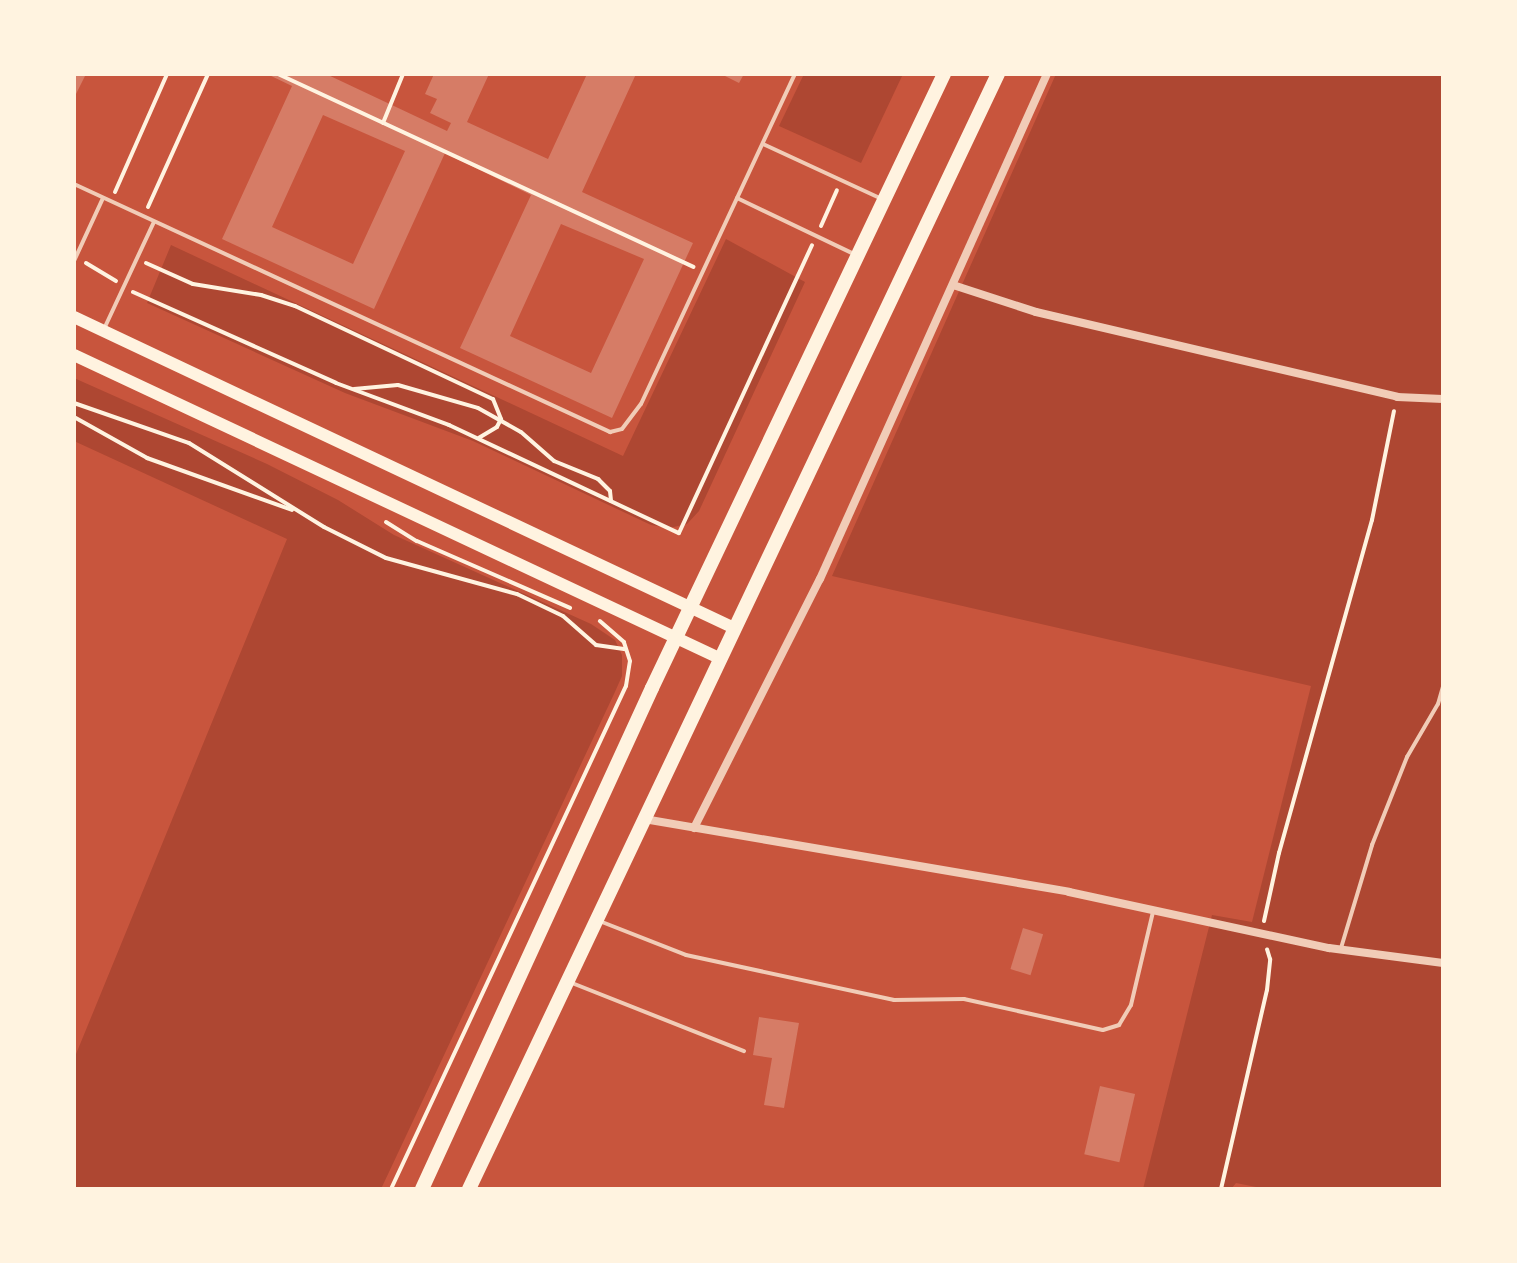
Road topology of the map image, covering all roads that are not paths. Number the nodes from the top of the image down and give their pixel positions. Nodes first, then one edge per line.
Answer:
1 (795, 74) edge
2 (944, 74) edge
3 (998, 74) edge
4 (1047, 74) edge
5 (763, 144) junction
6 (74, 184) edge
7 (103, 198) junction
8 (737, 198) junction
9 (884, 201) junction
10 (154, 222) junction
11 (858, 255) junction
12 (74, 261) edge
13 (953, 285) junction
14 (74, 317) edge
15 (103, 331) junction
16 (74, 355) edge
17 (1443, 399) edge
18 (690, 607) junction
19 (734, 628) junction
20 (676, 638) junction
21 (719, 658) junction
22 (1443, 686) edge
23 (643, 819) junction
24 (694, 828) junction
25 (1153, 911) junction
26 (596, 919) junction
27 (1340, 950) junction
28 (1443, 963) edge
29 (567, 981) junction
30 (744, 1051) dead end
31 (422, 1189) edge
32 (469, 1189) edge

1 - 5 lane
2 - 9 main road
3 - 19 main road
4 - 13 street
5 - 8 lane
5 - 9 lane
6 - 7 lane
7 - 10 lane
7 - 12 lane
8 - 10 lane
8 - 11 lane
9 - 11 main road
10 - 15 lane
11 - 18 main road
13 - 17 street
13 - 24 street
14 - 15 main road
15 - 18 main road
16 - 20 main road
18 - 19 main road
18 - 20 main road
19 - 21 main road
20 - 21 main road
20 - 31 main road
21 - 23 main road
22 - 27 lane
23 - 24 street
23 - 26 main road
24 - 25 street
25 - 26 lane
25 - 27 street
26 - 29 main road
27 - 28 street
29 - 30 lane
29 - 32 main road

